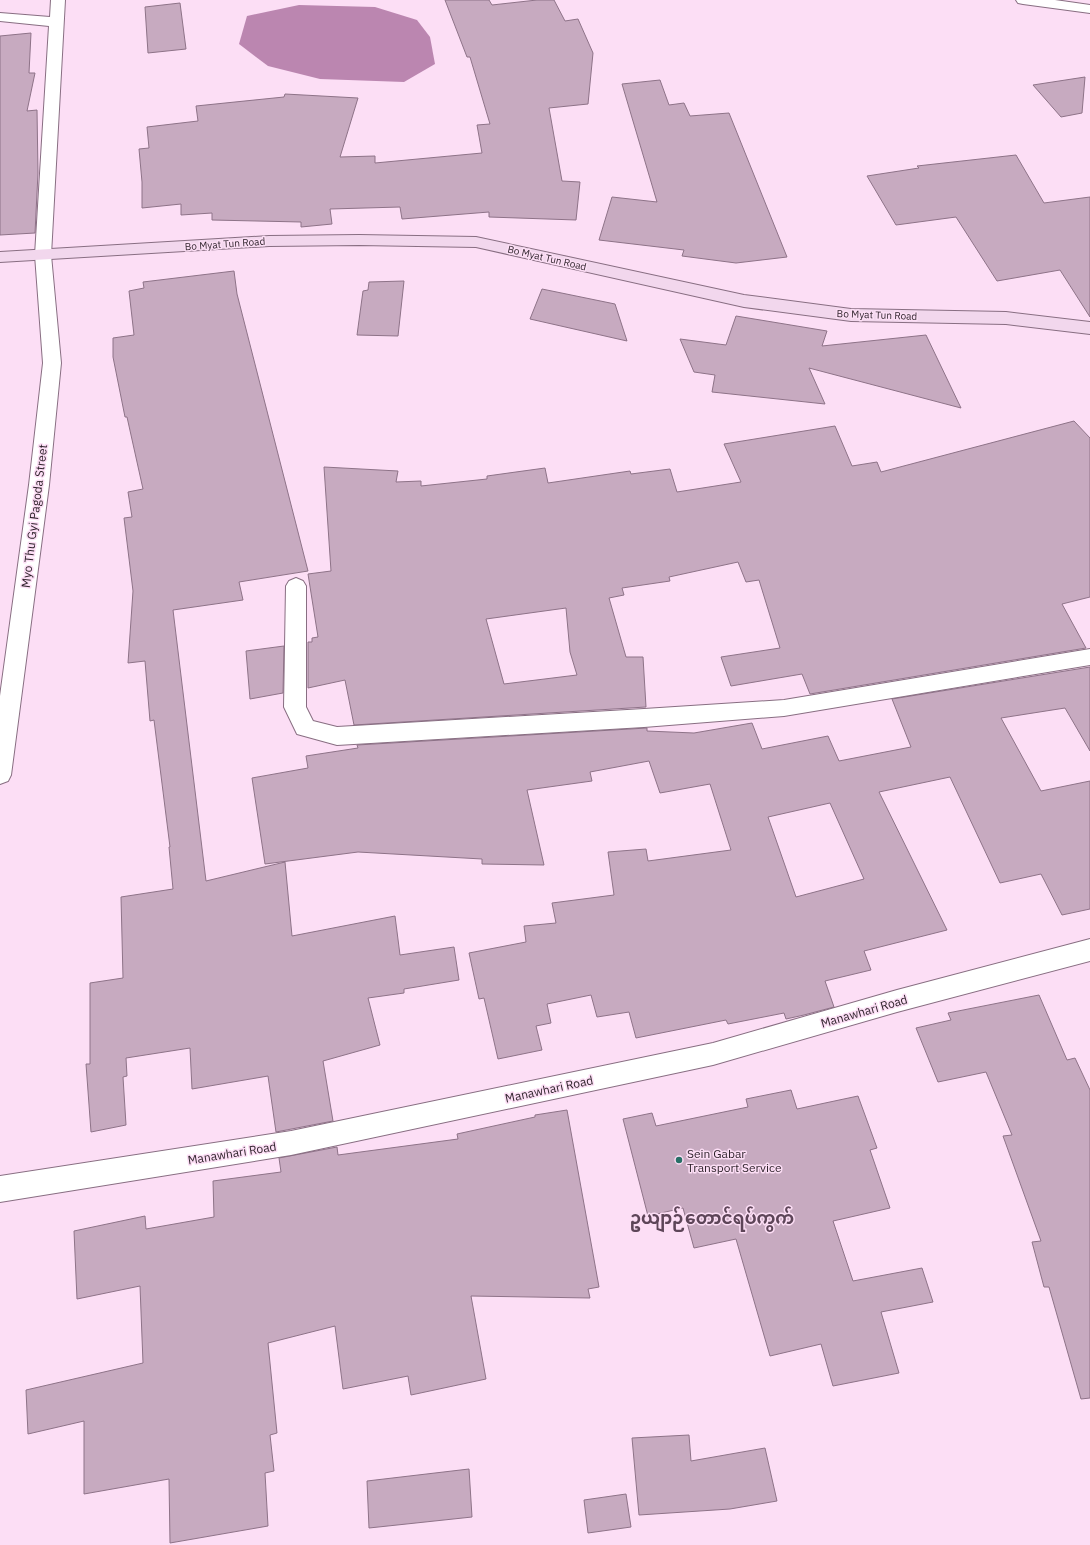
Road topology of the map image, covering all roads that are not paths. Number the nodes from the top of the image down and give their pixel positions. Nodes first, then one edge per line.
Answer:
1 (58, 0) edge
2 (1032, 1) edge
3 (1090, 9) edge
4 (0, 17) edge
5 (57, 22) junction
6 (43, 255) junction
7 (0, 257) edge
8 (1090, 328) edge
9 (296, 586) dead end
10 (1090, 657) edge
11 (0, 775) edge
12 (1090, 950) edge
13 (0, 1189) edge

1 - 5 street, Myo Thu Gyi Pagoda Street
2 - 3 street
4 - 5 street
5 - 6 street, Myo Thu Gyi Pagoda Street
6 - 7 main road, Bo Myat Tun Road
6 - 8 main road, Bo Myat Tun Road
6 - 11 street, Myo Thu Gyi Pagoda Street
9 - 10 street
12 - 13 street, Manawhari Road

